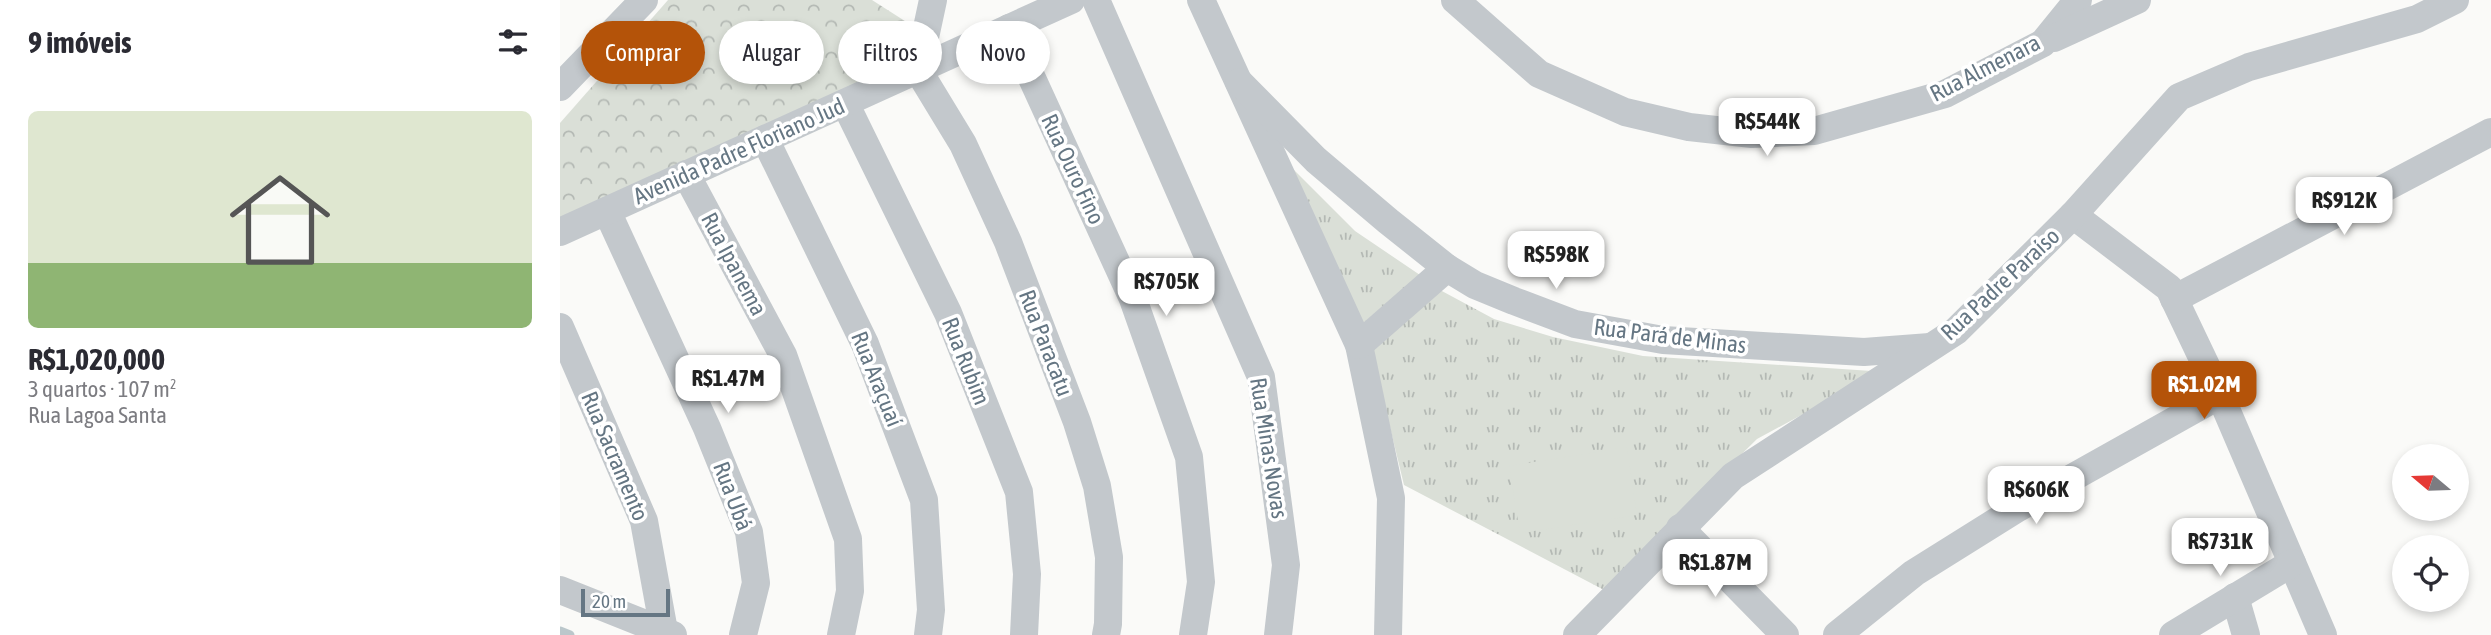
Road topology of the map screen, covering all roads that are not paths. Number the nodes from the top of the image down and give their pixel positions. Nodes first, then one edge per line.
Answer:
1 (645, 0) edge
2 (1071, 0) edge
3 (1096, 0) edge
4 (1201, 0) edge
5 (1455, 0) edge
6 (2078, 0) edge
7 (2137, 0) edge
8 (2455, 0) edge
9 (1024, 21) edge
10 (2043, 43) junction
11 (1239, 82) junction
12 (887, 84) edge
13 (926, 84) edge
14 (1035, 84) edge
15 (560, 87) edge
16 (845, 103) junction
17 (2491, 132) edge
18 (765, 139) junction
19 (687, 174) junction
20 (607, 211) junction
21 (2073, 215) junction
22 (560, 232) edge
23 (1447, 268) junction
24 (2174, 299) junction
25 (560, 327) edge
26 (1360, 345) junction
27 (1933, 347) junction
28 (2220, 395) junction
29 (1680, 528) junction
30 (2292, 563) junction
31 (560, 590) edge
32 (2235, 597) junction
33 (668, 633) edge
34 (743, 635) edge
35 (841, 635) edge
36 (928, 635) edge
37 (1024, 635) edge
38 (1106, 635) edge
39 (1193, 635) edge
40 (1278, 635) edge
41 (1388, 635) edge
42 (1577, 635) edge
43 (1785, 635) edge
44 (1837, 635) edge
45 (2173, 635) edge
46 (2246, 635) edge
47 (2323, 635) edge

1 - 15 street
2 - 9 street, Avenida Padre Floriano Jud
3 - 40 street, Rua Minas Novas
4 - 11 street, Rua Pará de Minas
5 - 10 street, Rua Almenara
6 - 10 street, Rua Almenara
7 - 10 street
8 - 21 street, Rua Padre Paraíso
11 - 23 street, Rua Pará de Minas
11 - 26 street, Rua Pará de Minas
12 - 16 street, Avenida Padre Floriano Jud
13 - 38 street, Rua Paracatu
14 - 39 street, Rua Ouro Fino
16 - 18 street, Avenida Padre Floriano Jud
16 - 37 street, Rua Rubim
17 - 24 street
18 - 19 street, Avenida Padre Floriano Jud
18 - 36 street, Rua Araçuaí
19 - 20 street, Avenida Padre Floriano Jud
19 - 35 street, Rua Ipanema
20 - 22 street, Avenida Padre Floriano Jud
20 - 34 street, Rua Ubá
21 - 24 street
21 - 27 street, Rua Padre Paraíso
23 - 26 street
23 - 27 street, Rua Pará de Minas
24 - 28 street
25 - 33 street, Rua Sacramento
26 - 41 street, Rua Pará de Minas
27 - 29 street, Rua Padre Paraíso
28 - 30 street
28 - 44 street
29 - 42 street, Rua Padre Paraíso
29 - 43 street
30 - 32 street
30 - 47 street
31 - 33 street
32 - 45 street
32 - 46 street

